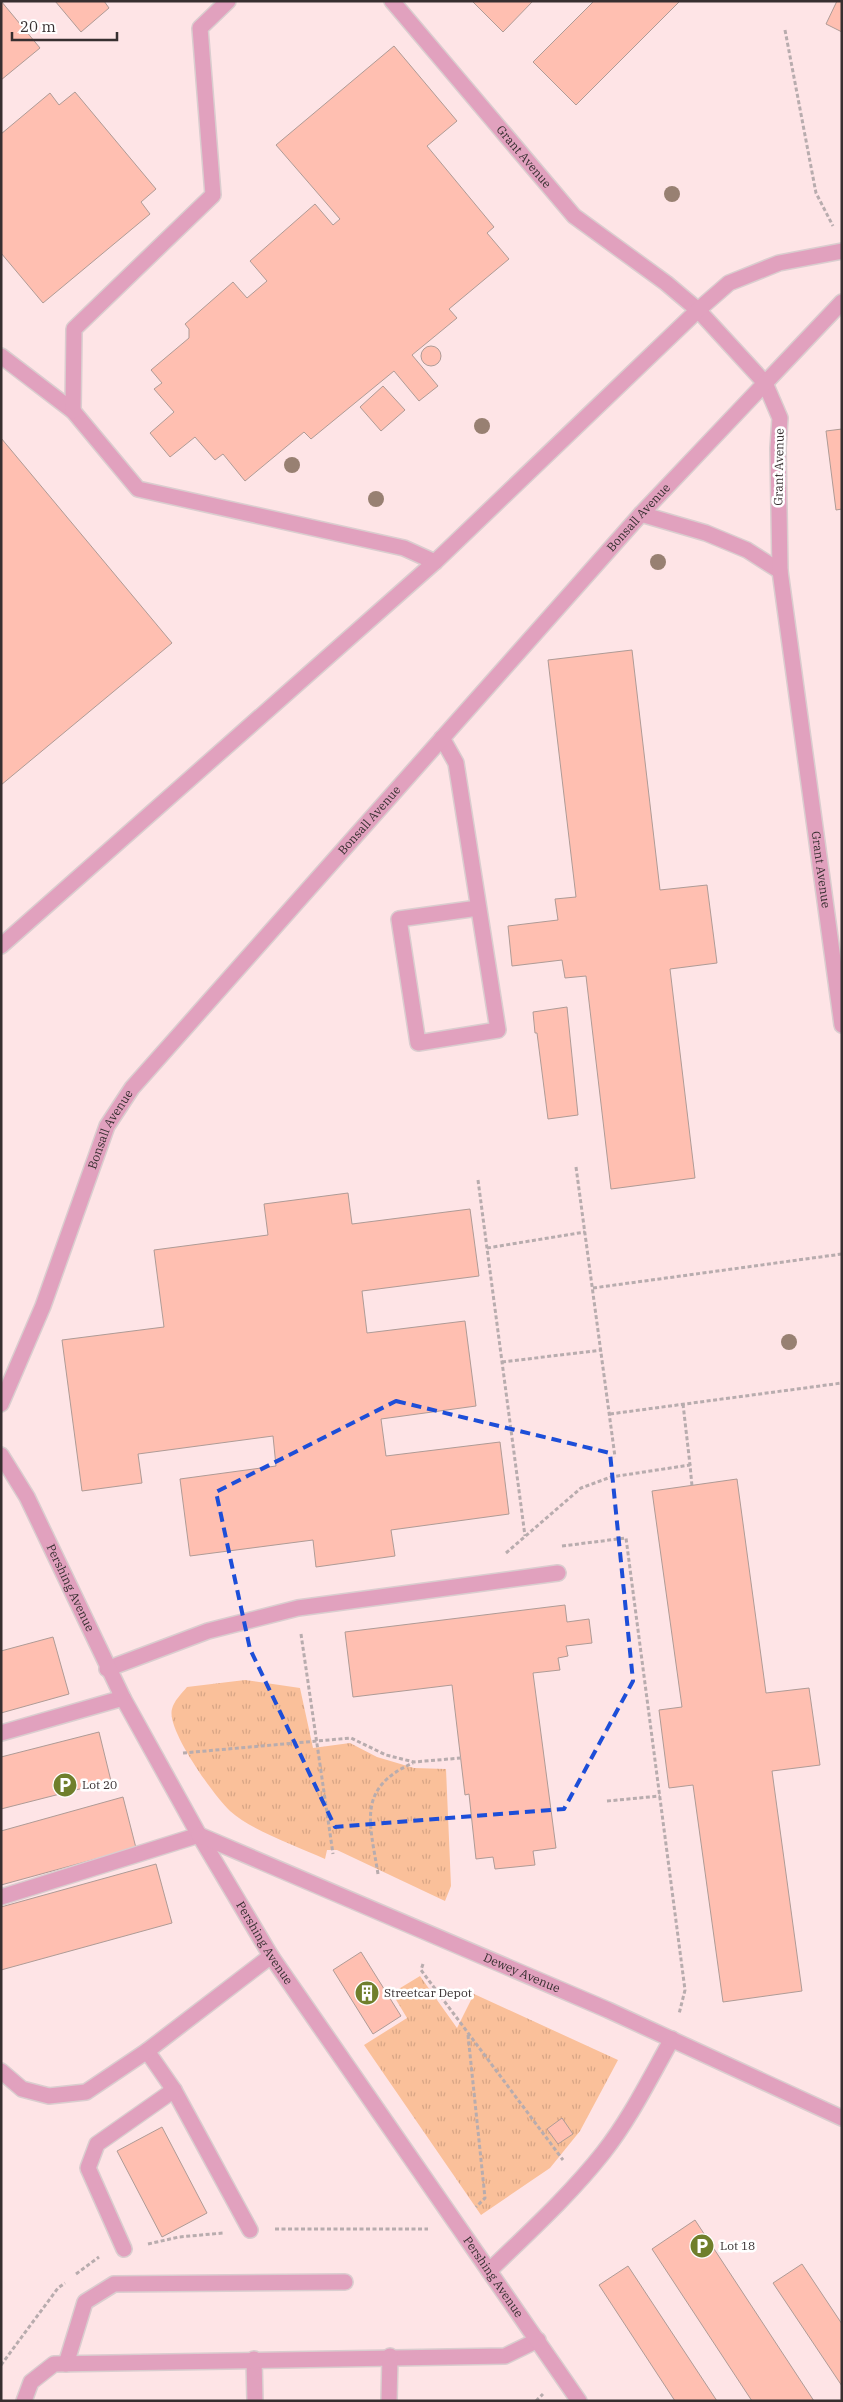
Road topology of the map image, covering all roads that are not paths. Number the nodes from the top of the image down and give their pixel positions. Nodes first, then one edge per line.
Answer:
1 (228, 1) edge
2 (392, 1) edge
3 (842, 251) edge
4 (842, 302) edge
5 (698, 310) junction
6 (1, 356) edge
7 (765, 384) junction
8 (73, 411) junction
9 (641, 514) junction
10 (435, 562) junction
11 (780, 571) junction
12 (442, 738) junction
13 (478, 908) junction
14 (1, 946) edge
15 (842, 1025) edge
16 (1, 1404) edge
17 (1, 1455) edge
18 (558, 1573) dead end
19 (107, 1669) junction
20 (123, 1698) junction
21 (1, 1733) edge
22 (199, 1835) junction
23 (1, 1896) edge
24 (271, 1956) junction
25 (672, 2039) junction
26 (147, 2051) junction
27 (1, 2072) edge
28 (174, 2090) junction
29 (842, 2118) edge
30 (250, 2230) dead end
31 (124, 2249) dead end
32 (489, 2270) junction
33 (345, 2282) dead end
34 (538, 2340) junction
35 (390, 2356) junction
36 (254, 2359) junction
37 (66, 2364) junction
38 (24, 2401) edge
39 (255, 2401) edge
40 (389, 2401) edge
41 (579, 2401) edge

1 - 8 street
2 - 5 street, Grant Avenue
3 - 5 street
4 - 7 street, Bonsall Avenue
5 - 7 street, Grant Avenue
5 - 10 street
6 - 8 street
7 - 9 street, Bonsall Avenue
7 - 11 street, Grant Avenue
8 - 10 street
9 - 11 street
9 - 12 street, Bonsall Avenue
10 - 14 street
11 - 15 street, Grant Avenue
12 - 13 street
12 - 16 street, Bonsall Avenue
13 - 13 street
17 - 19 street, Pershing Avenue
18 - 19 street
19 - 20 street, Pershing Avenue
20 - 21 street
20 - 22 street, Pershing Avenue
22 - 23 street
22 - 24 street, Pershing Avenue
22 - 25 street, Dewey Avenue
24 - 26 street
24 - 32 street, Pershing Avenue
25 - 29 street, Dewey Avenue
25 - 32 street
26 - 27 street
26 - 28 street
28 - 30 street
28 - 31 street
32 - 34 street, Pershing Avenue
33 - 37 street
34 - 35 street
34 - 41 street, Pershing Avenue
35 - 36 street
35 - 40 street
36 - 37 street
36 - 39 street
37 - 38 street

